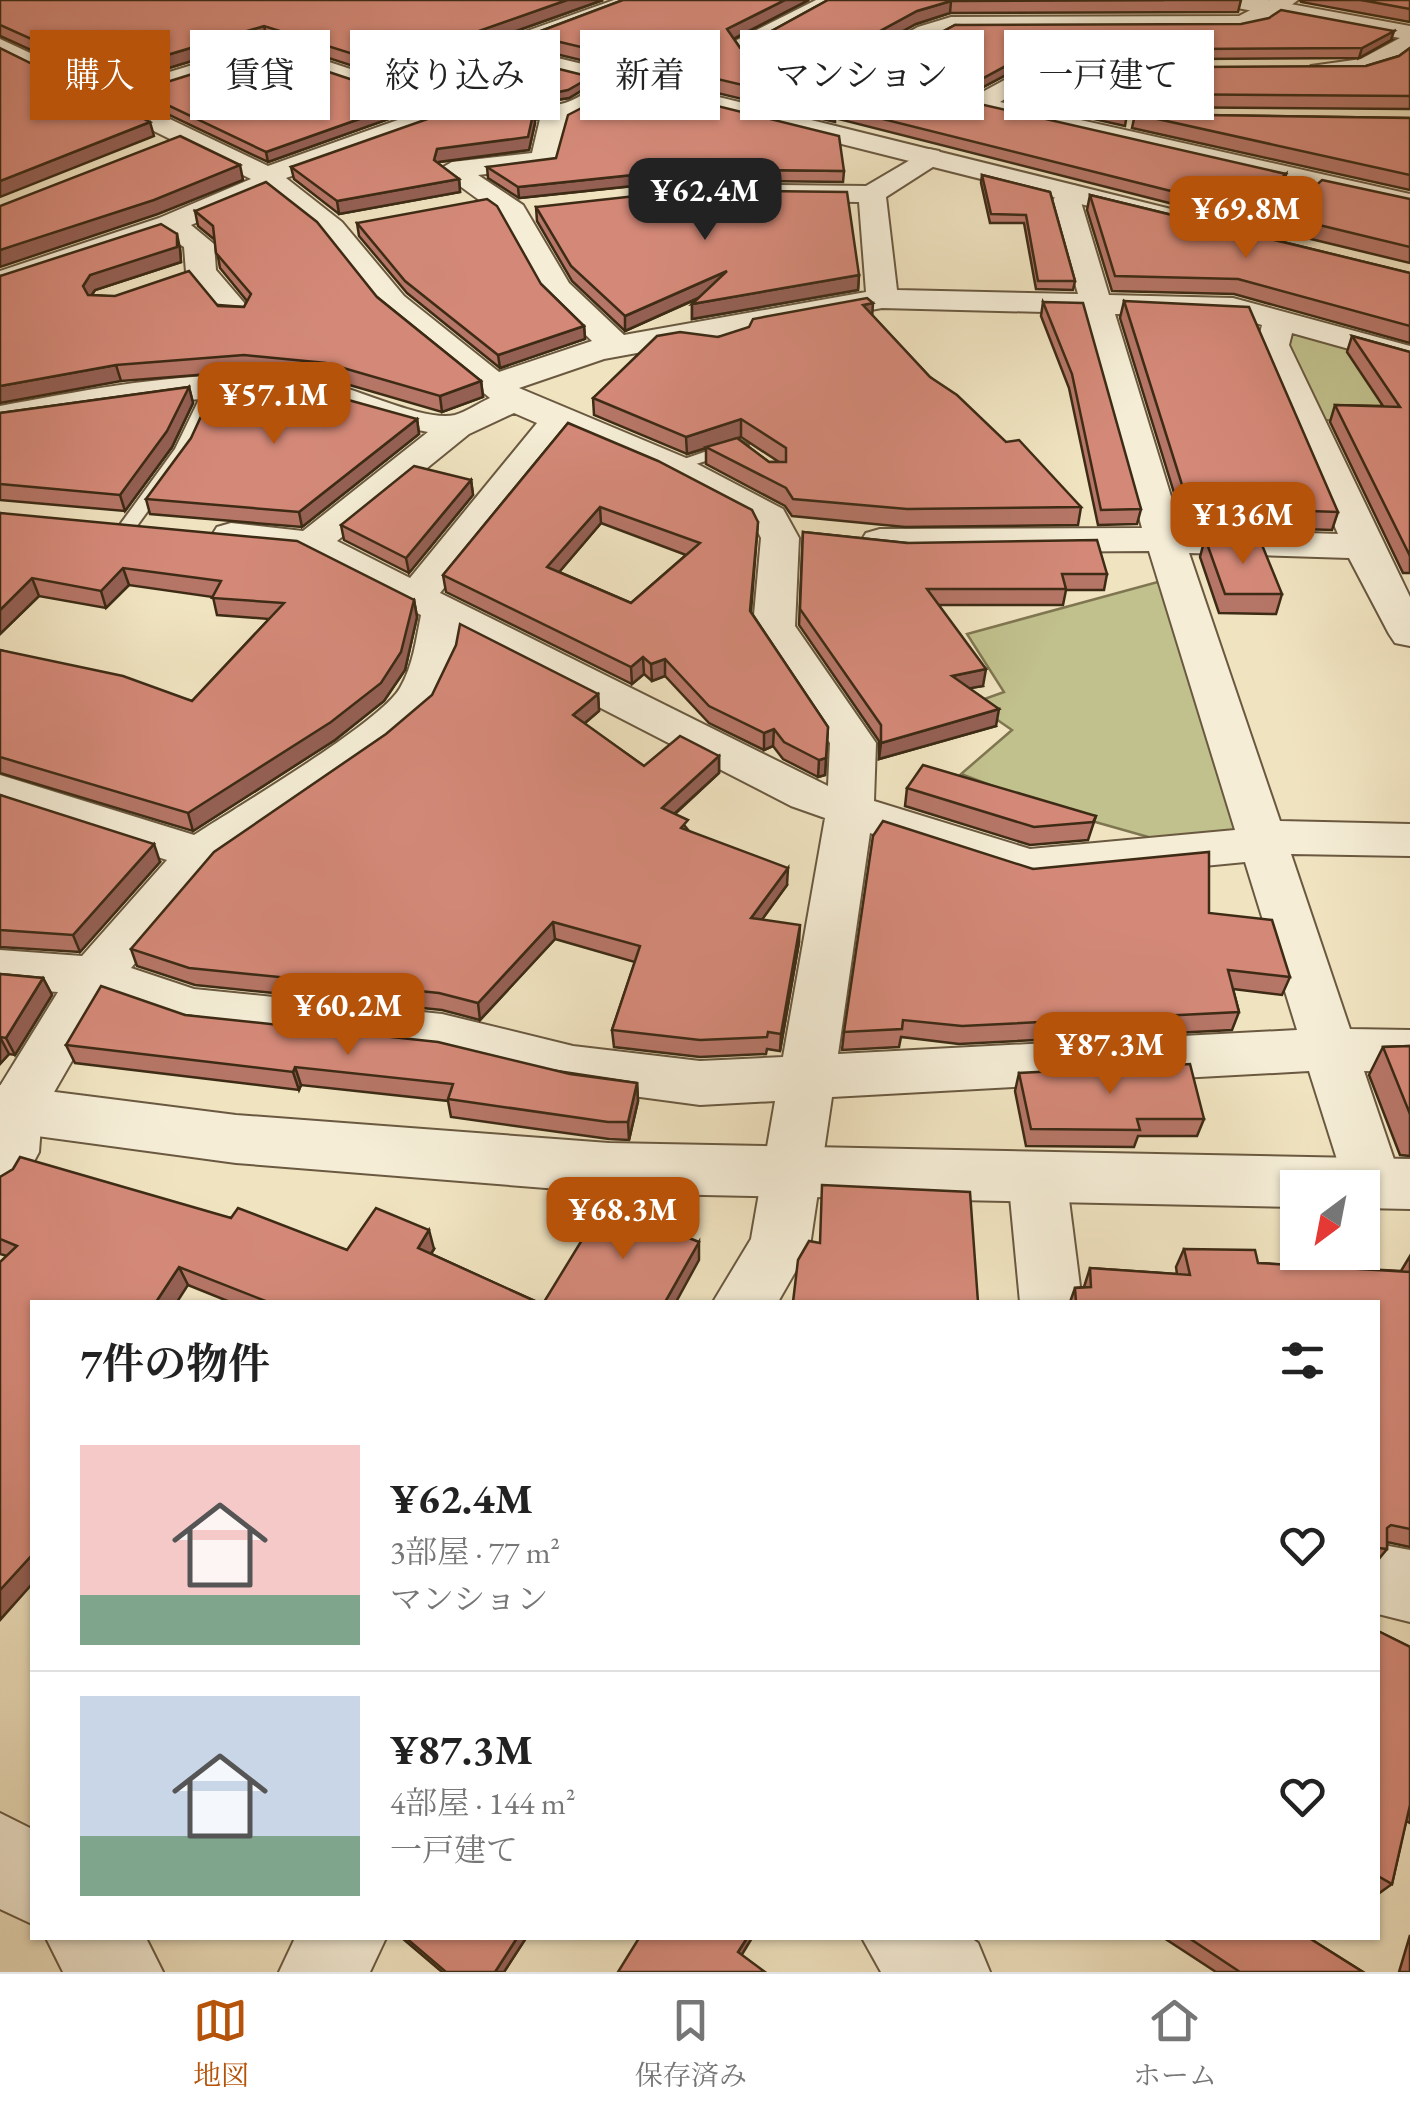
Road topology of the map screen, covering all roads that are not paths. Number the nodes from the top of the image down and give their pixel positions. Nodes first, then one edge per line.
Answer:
1 (634, 0) edge
2 (834, 0) edge
3 (1232, 0) edge
4 (1281, 4) edge
5 (551, 30) edge
6 (772, 30) edge
7 (933, 30) edge
8 (1410, 34) edge
9 (1410, 42) edge
10 (1289, 71) edge
11 (350, 78) edge
12 (170, 80) edge
13 (580, 103) edge
14 (984, 105) edge
15 (561, 112) joint
16 (135, 120) edge
17 (422, 120) edge
18 (780, 120) edge
19 (1131, 120) edge
20 (1110, 134) junction
21 (378, 135) junction
22 (432, 158) junction
23 (929, 158) junction
24 (269, 178) junction
25 (1312, 180) junction
26 (745, 192) edge
27 (872, 194) junction
28 (1074, 194) junction
29 (1410, 202) edge
30 (458, 205) edge
31 (503, 205) junction
32 (551, 208) edge
33 (168, 224) junction
34 (1249, 237) junction
35 (1285, 246) edge
36 (201, 270) junction
37 (0, 282) edge
38 (164, 282) edge
39 (882, 300) junction
40 (1098, 303) junction
41 (236, 312) edge
42 (1279, 322) junction
43 (618, 348) junction
44 (1410, 356) edge
45 (214, 385) junction
46 (505, 392) junction
47 (0, 416) edge
48 (558, 420) junction
49 (741, 420) edge
50 (457, 427) junction
51 (672, 466) junction
52 (110, 525) joint
53 (813, 534) junction
54 (311, 543) junction
55 (1166, 543) junction
56 (1363, 547) junction
57 (429, 604) junction
58 (1410, 634) edge
59 (0, 790) edge
60 (850, 810) junction
61 (1262, 837) junction
62 (1410, 840) edge
63 (200, 854) junction
64 (0, 969) edge
65 (95, 976) junction
66 (1330, 1049) junction
67 (1410, 1051) edge
68 (806, 1078) junction
69 (7, 1110) edge
70 (0, 1168) edge
71 (793, 1169) junction
72 (1037, 1176) junction
73 (1392, 1184) edge
74 (745, 1300) edge
75 (1051, 1300) edge
76 (1380, 1579) edge
77 (1410, 1586) edge
78 (0, 1852) edge
79 (30, 1882) edge
80 (89, 1940) edge
81 (344, 1940) edge
82 (906, 1940) edge
83 (122, 1972) edge
84 (320, 1972) edge
85 (949, 1972) edge

1 - 5 street
2 - 6 street
3 - 4 street
4 - 7 street
4 - 8 street
9 - 10 street
11 - 12 street
13 - 15 street
14 - 20 street
15 - 22 street
16 - 24 street
17 - 21 street
18 - 23 street
19 - 20 street
20 - 25 street
21 - 22 street
21 - 24 street
22 - 31 street
23 - 27 street
23 - 28 street
24 - 33 street
24 - 46 street
25 - 29 street
25 - 34 street
26 - 27 street
27 - 39 street
28 - 34 street
28 - 40 street
30 - 31 street
31 - 32 street
31 - 43 street
33 - 36 street
33 - 37 street
34 - 35 street
36 - 38 street
36 - 41 street
39 - 40 street
39 - 43 street
40 - 42 street
40 - 55 street
42 - 44 street
42 - 56 street
43 - 46 street
45 - 47 street
45 - 50 street
45 - 52 lane
46 - 48 street
46 - 50 street
48 - 51 street
48 - 57 street
49 - 51 lane
50 - 54 street
51 - 53 street
52 - 54 street
53 - 55 street
53 - 60 street
54 - 57 street
55 - 56 street
55 - 61 street
56 - 58 street
57 - 60 street
57 - 63 street
59 - 63 street
60 - 61 street
60 - 68 street
61 - 62 street
61 - 66 street
63 - 65 street
64 - 65 street
65 - 68 street
65 - 69 street
66 - 67 street
66 - 68 street
66 - 73 street
68 - 71 street
69 - 70 street
69 - 71 street
71 - 72 street
71 - 74 street
72 - 73 street
72 - 75 street
76 - 77 street
78 - 79 street
80 - 83 street
81 - 84 street
82 - 85 street

